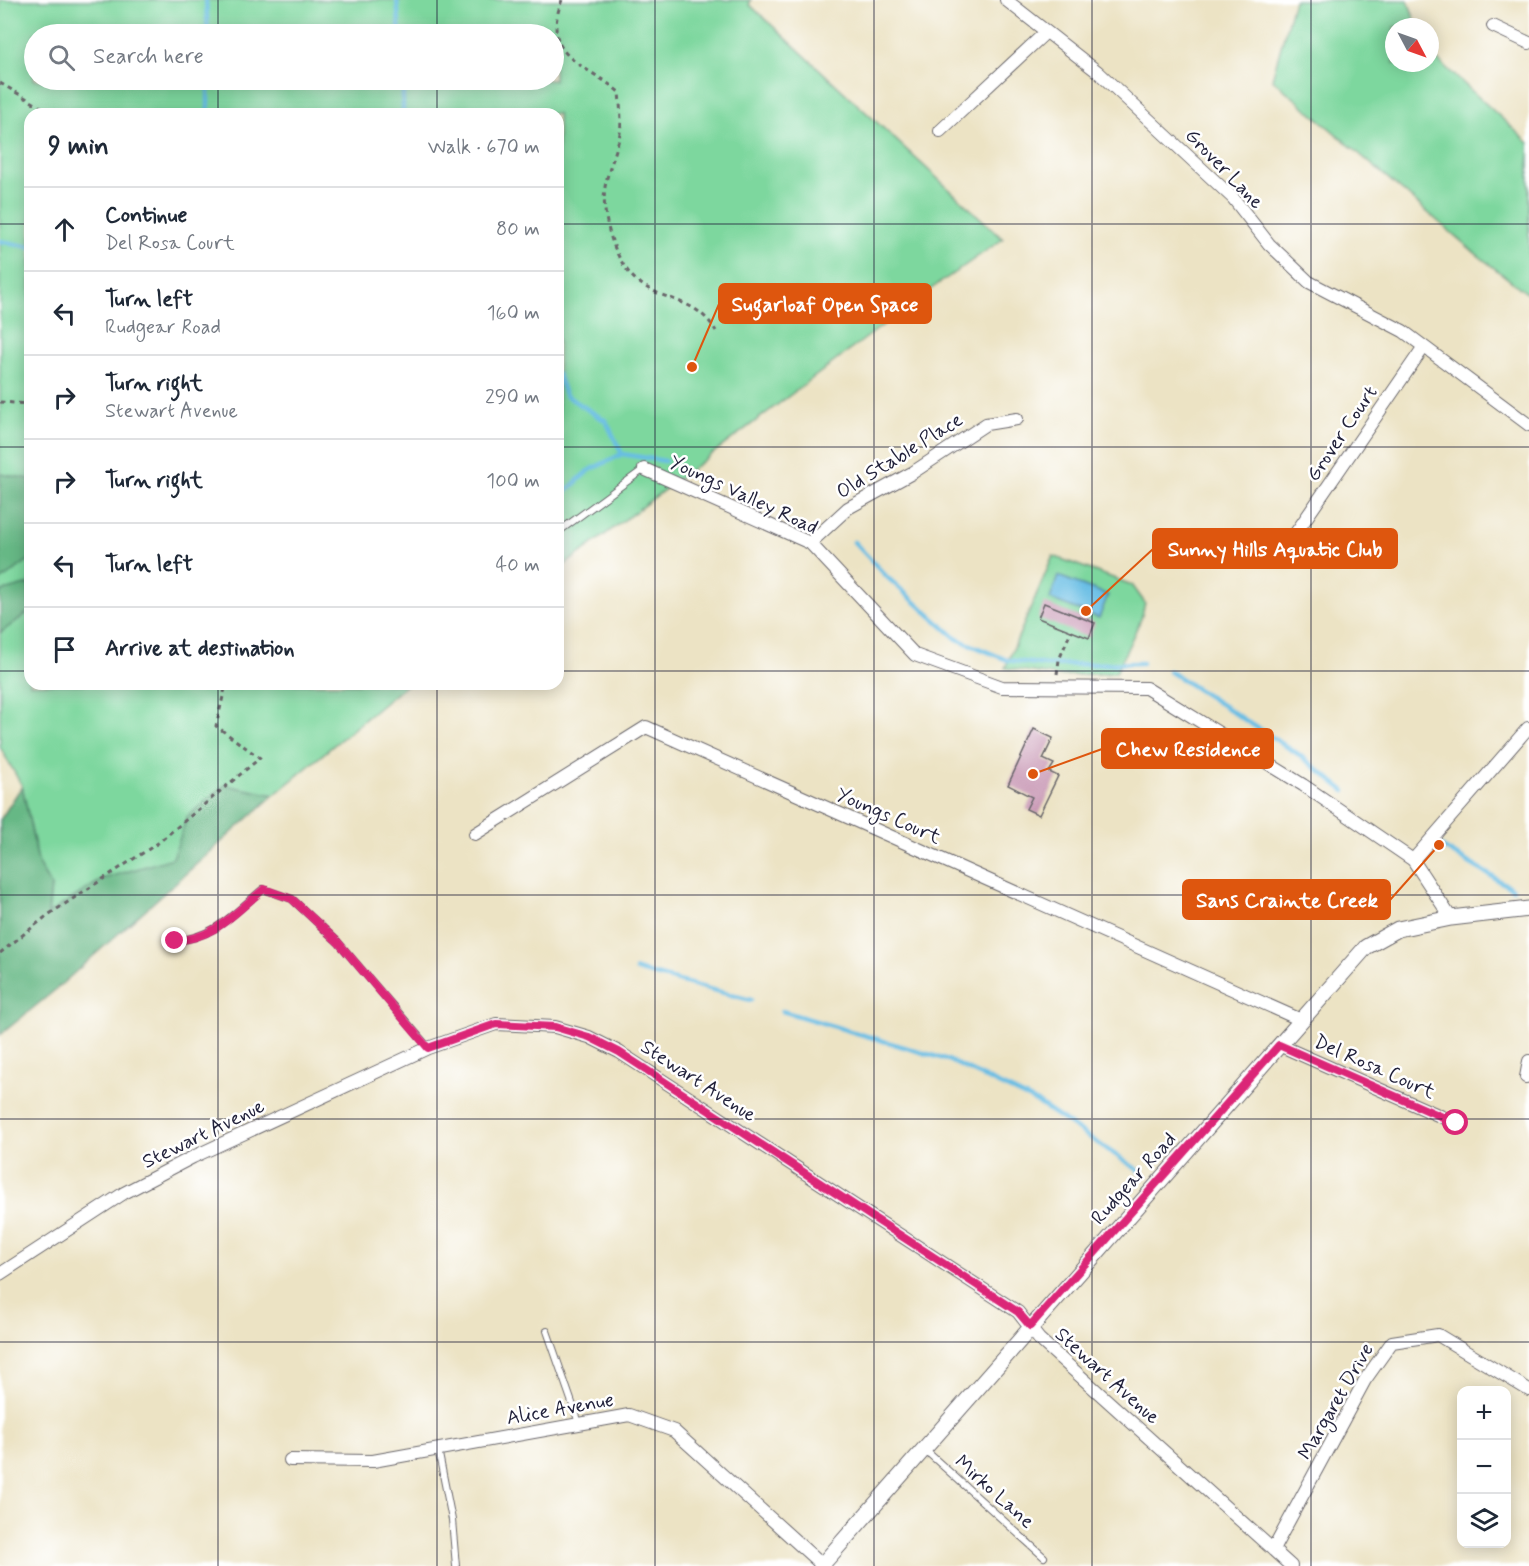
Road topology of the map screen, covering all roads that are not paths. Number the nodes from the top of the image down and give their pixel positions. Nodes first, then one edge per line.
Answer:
1 (1006, 0) edge
2 (1493, 26) dead end
3 (1045, 33) junction
4 (1529, 43) edge
5 (940, 131) dead end
6 (1423, 348) junction
7 (1017, 419) dead end
8 (1529, 425) edge
9 (644, 469) joint
10 (564, 528) edge
11 (1292, 540) dead end
12 (810, 543) junction
13 (1528, 728) edge
14 (475, 834) dead end
15 (1413, 860) junction
16 (1529, 909) edge
17 (1451, 918) junction
18 (175, 941) dead end
19 (1301, 1020) junction
20 (1279, 1045) junction
21 (428, 1048) junction
22 (1529, 1061) edge
23 (1526, 1077) dead end
24 (1456, 1123) dead end
25 (0, 1274) edge
26 (1030, 1326) junction
27 (547, 1331) dead end
28 (1529, 1390) edge
29 (579, 1424) junction
30 (924, 1448) junction
31 (438, 1449) junction
32 (290, 1460) dead end
33 (1274, 1550) junction
34 (1044, 1557) dead end
35 (821, 1565) edge
36 (456, 1566) edge
37 (1291, 1566) edge

1 - 3 street, Grover Lane
2 - 4 street
3 - 5 street
3 - 6 street, Grover Lane
6 - 8 street, Grover Lane
6 - 11 street, Grover Court
7 - 12 street, Old Stable Place
9 - 10 lane
9 - 12 street, Youngs Valley Road
12 - 15 street, Youngs Valley Road
13 - 15 street
14 - 19 street, Youngs Court
15 - 17 street, Youngs Valley Road
16 - 17 street, Rudgear Road
17 - 19 street, Rudgear Road
18 - 21 lane
19 - 20 street, Rudgear Road
20 - 24 street, Del Rosa Court
20 - 26 street, Rudgear Road
21 - 25 street, Stewart Avenue
21 - 26 street, Stewart Avenue
22 - 23 street
26 - 30 street, Rudgear Road
26 - 33 street, Stewart Avenue
27 - 29 lane
28 - 33 street, Margaret Drive
29 - 31 street, Alice Avenue
29 - 35 street, Alice Avenue
30 - 34 lane, Mirko Lane
30 - 35 street, Rudgear Road
31 - 32 street, Alice Avenue
31 - 36 lane
33 - 37 street, Stewart Avenue

